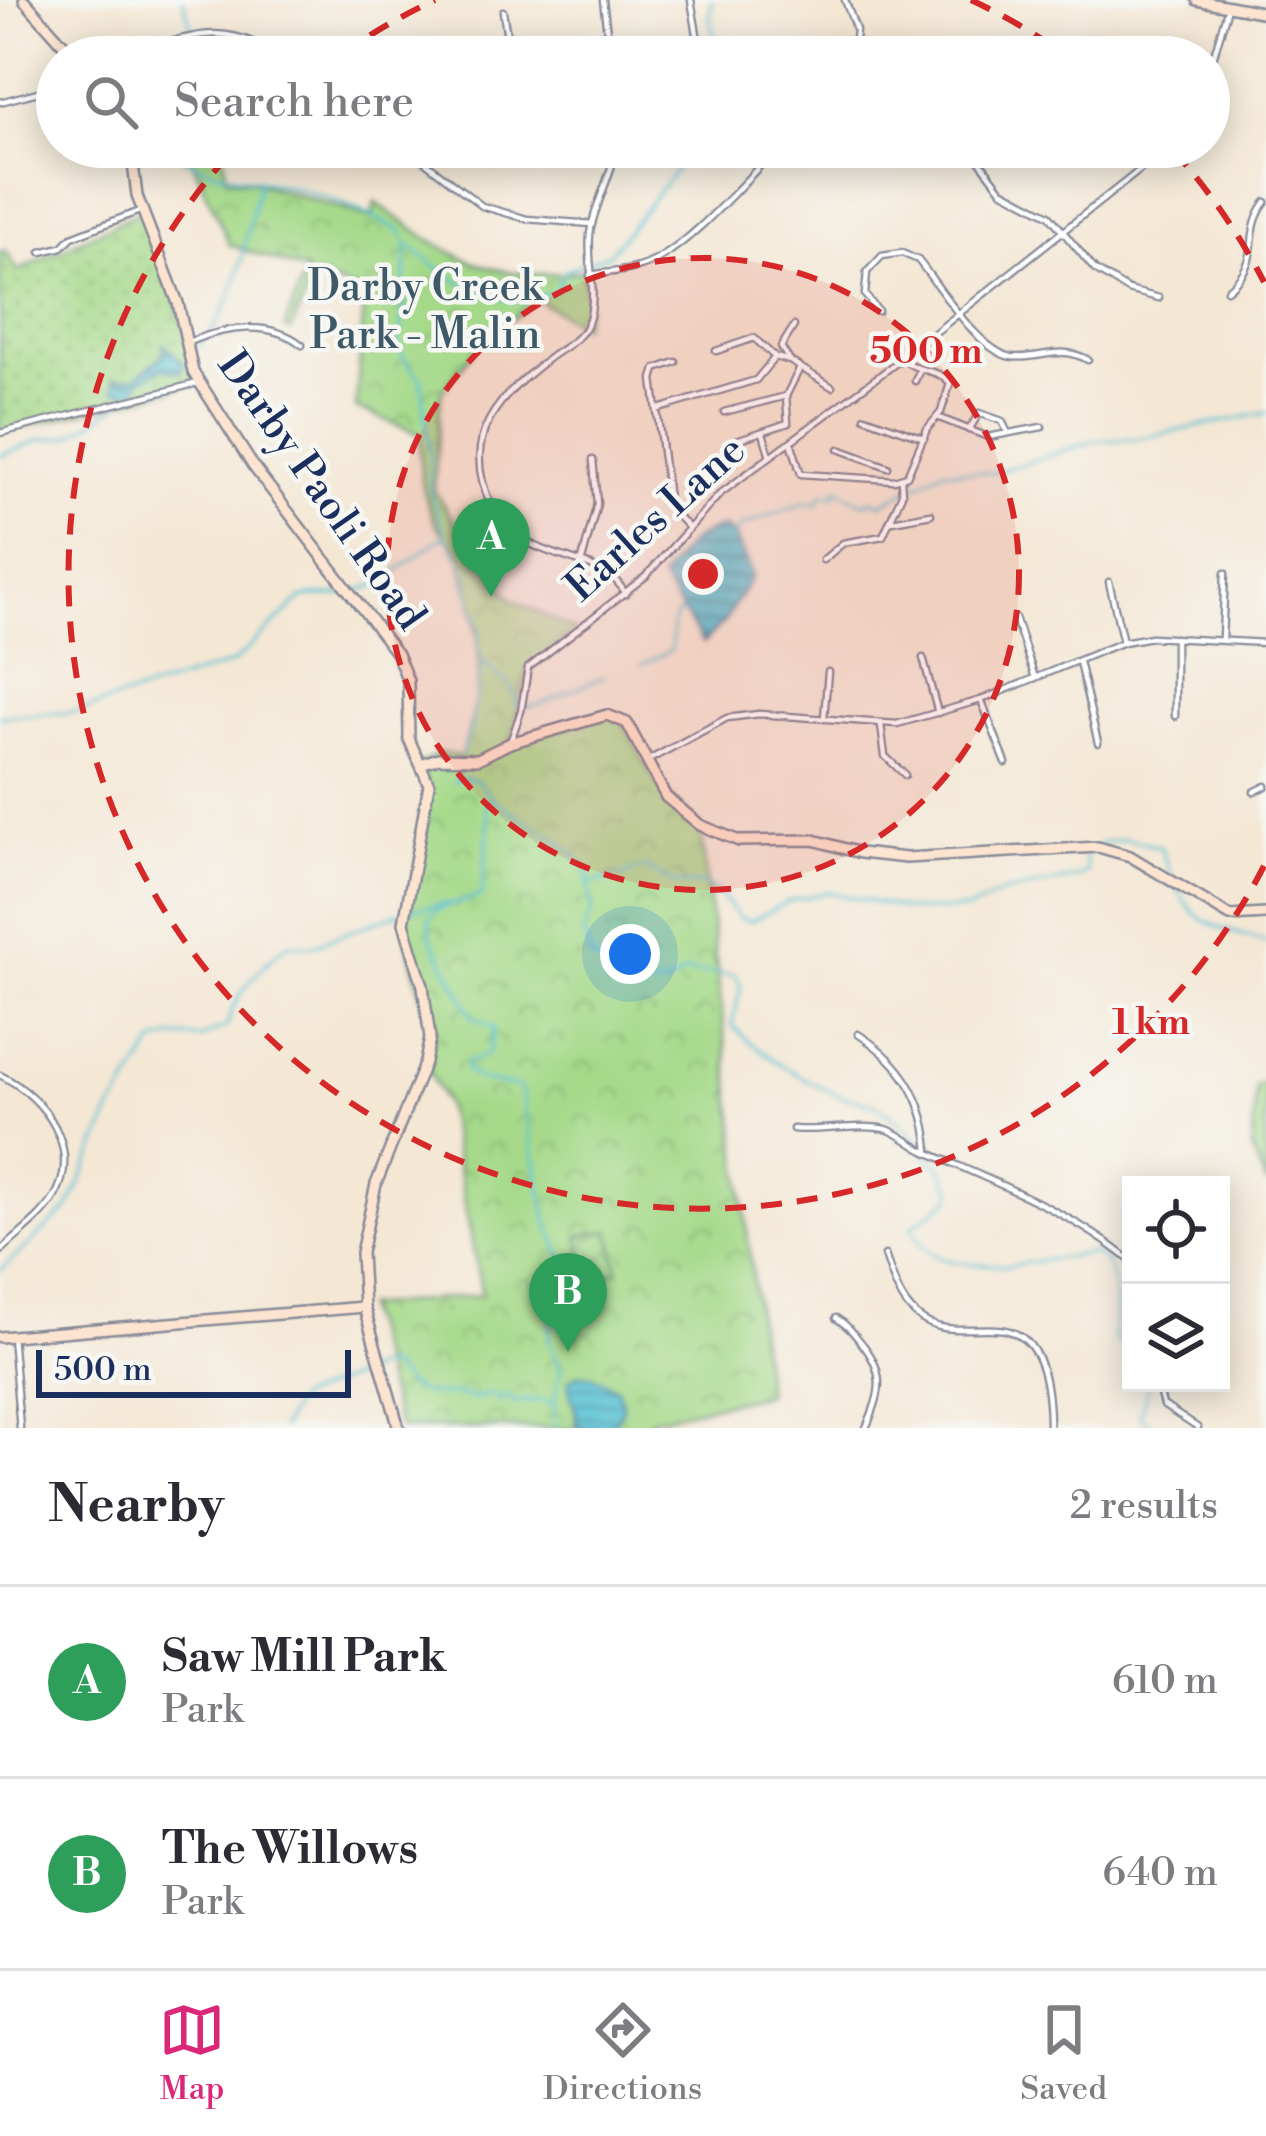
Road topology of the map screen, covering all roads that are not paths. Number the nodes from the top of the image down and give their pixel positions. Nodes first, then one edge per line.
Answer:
1 (24, 0) edge
2 (604, 0) edge
3 (691, 0) edge
4 (845, 0) edge
5 (1198, 0) edge
6 (1228, 7) junction
7 (503, 11) dead end
8 (1266, 13) edge
9 (56, 36) edge
10 (195, 36) edge
11 (241, 36) edge
12 (507, 36) edge
13 (607, 36) edge
14 (697, 36) edge
15 (855, 36) edge
16 (1220, 36) edge
17 (36, 93) edge
18 (0, 103) edge
19 (133, 168) edge
20 (433, 168) edge
21 (613, 168) edge
22 (757, 168) edge
23 (985, 168) edge
24 (1142, 168) edge
25 (1266, 202) edge
26 (142, 211) junction
27 (592, 224) junction
28 (1063, 231) junction
29 (41, 252) dead end
30 (590, 274) junction
31 (1227, 290) dead end
32 (1159, 298) dead end
33 (878, 311) dead end
34 (960, 312) junction
35 (794, 326) dead end
36 (185, 344) junction
37 (302, 345) dead end
38 (716, 351) dead end
39 (776, 357) junction
40 (904, 358) junction
41 (1088, 360) dead end
42 (790, 361) junction
43 (676, 362) dead end
44 (800, 367) junction
45 (920, 369) junction
46 (915, 381) dead end
47 (199, 383) junction
48 (832, 387) dead end
49 (787, 396) junction
50 (659, 409) junction
51 (724, 412) dead end
52 (865, 417) dead end
53 (937, 417) junction
54 (1042, 427) dead end
55 (969, 430) junction
56 (0, 433) edge
57 (763, 433) junction
58 (1008, 433) junction
59 (924, 438) junction
60 (730, 442) dead end
61 (791, 442) junction
62 (839, 449) dead end
63 (770, 456) junction
64 (593, 460) dead end
65 (888, 467) dead end
66 (901, 479) junction
67 (931, 514) dead end
68 (892, 521) junction
69 (687, 526) junction
70 (823, 560) dead end
71 (581, 564) junction
72 (1225, 572) dead end
73 (1109, 582) dead end
74 (625, 594) junction
75 (1015, 619) dead end
76 (1174, 638) junction
77 (1222, 638) junction
78 (1123, 642) junction
79 (1266, 643) edge
80 (923, 658) dead end
81 (1079, 662) junction
82 (828, 672) dead end
83 (1035, 678) junction
84 (981, 700) junction
85 (938, 712) junction
86 (1175, 716) dead end
87 (824, 718) junction
88 (881, 724) junction
89 (510, 743) junction
90 (1098, 743) dead end
91 (647, 761) junction
92 (1006, 763) dead end
93 (422, 764) junction
94 (905, 775) dead end
95 (1266, 786) edge
96 (1254, 792) dead end
97 (1266, 914) edge
98 (858, 1034) dead end
99 (0, 1075) edge
100 (793, 1129) dead end
101 (927, 1152) junction
102 (0, 1252) edge
103 (1122, 1254) edge
104 (885, 1255) dead end
105 (364, 1307) junction
106 (836, 1318) dead end
107 (6, 1336) edge
108 (1159, 1392) edge
109 (20, 1428) edge
110 (399, 1428) edge
111 (866, 1428) edge
112 (1049, 1428) edge
113 (1198, 1428) edge

1 - 9 street
2 - 13 street
3 - 14 street
4 - 15 street
5 - 6 street
6 - 8 street
6 - 16 street
7 - 12 street
10 - 11 street
17 - 18 street
19 - 26 street, Darby Paoli Road
20 - 27 street
21 - 27 street
22 - 30 street
23 - 28 street
24 - 28 street, Earles Lane
25 - 31 street
26 - 29 street
26 - 36 street, Darby Paoli Road
27 - 30 street
28 - 32 street
28 - 34 street, Earles Lane
30 - 71 street
33 - 34 street
34 - 40 street, Earles Lane
34 - 41 street
35 - 42 street
36 - 37 street
36 - 47 street, Darby Paoli Road
38 - 39 street
39 - 42 street
39 - 50 street
40 - 45 street
40 - 61 street, Earles Lane
42 - 44 street
43 - 50 street
44 - 48 street
44 - 49 street
45 - 46 street
45 - 53 street
47 - 56 street
47 - 93 street, Darby Paoli Road
49 - 51 street
49 - 57 street
50 - 69 street
52 - 59 street
53 - 55 street
53 - 59 street
54 - 58 street
55 - 58 street
55 - 58 street
57 - 60 street
57 - 63 street
59 - 66 street
61 - 63 street, Earles Lane
61 - 66 street
62 - 65 street
63 - 69 street, Earles Lane
64 - 71 street
66 - 68 street
67 - 68 street
68 - 70 street
69 - 74 street, Earles Lane
71 - 74 street
72 - 77 street
73 - 78 street
74 - 89 street, Earles Lane
75 - 83 street
76 - 77 street
76 - 78 street
76 - 86 street
77 - 79 street
78 - 81 street
80 - 85 street
81 - 83 street
81 - 90 street
82 - 87 street
83 - 84 street
84 - 85 street
84 - 92 street
85 - 88 street
87 - 88 street
87 - 91 street
88 - 94 street
89 - 91 street
89 - 93 street
91 - 97 street
93 - 105 street, Darby Paoli Road
95 - 96 street
98 - 101 street
99 - 102 street
100 - 101 street
101 - 103 street
104 - 112 street
105 - 107 street
105 - 110 street, Darby Paoli Road
106 - 111 street
107 - 109 street
108 - 113 street

